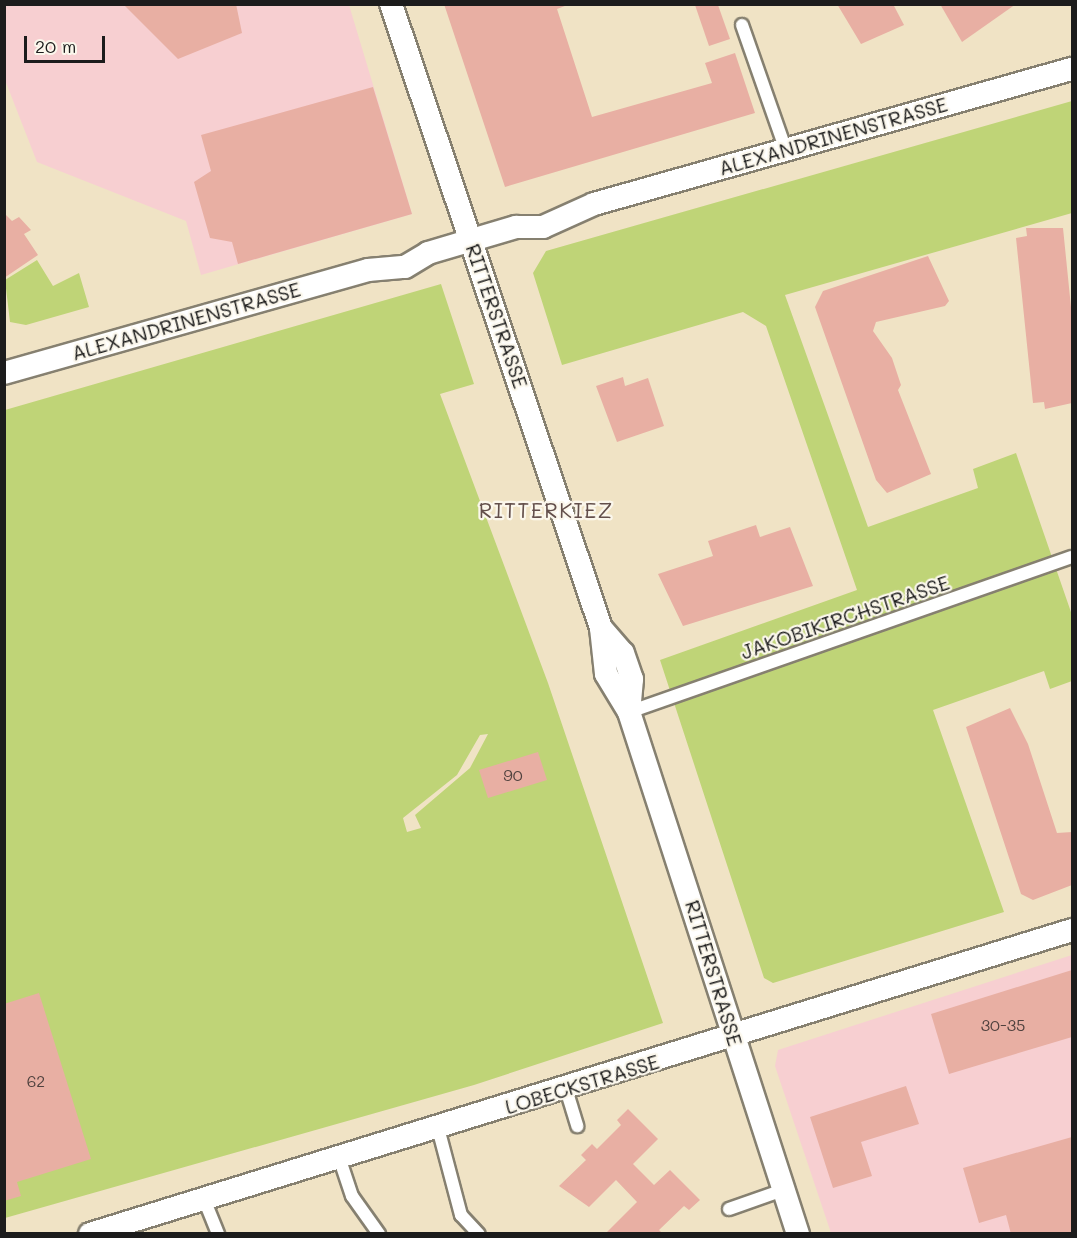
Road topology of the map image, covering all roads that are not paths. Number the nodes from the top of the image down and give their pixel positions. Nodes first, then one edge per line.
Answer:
1 (392, 4) edge
2 (742, 25) dead end
3 (1072, 69) edge
4 (785, 148) junction
5 (471, 240) junction
6 (4, 373) edge
7 (1072, 557) edge
8 (629, 712) junction
9 (1072, 930) edge
10 (734, 1037) junction
11 (566, 1089) junction
12 (577, 1126) dead end
13 (438, 1128) junction
14 (339, 1156) junction
15 (783, 1191) junction
16 (204, 1199) junction
17 (729, 1209) dead end
18 (90, 1233) edge
19 (218, 1233) edge
20 (378, 1233) edge
21 (479, 1233) edge
22 (798, 1233) edge

1 - 5 street, RITTERSTRASSE
2 - 4 lane
3 - 4 street, ALEXANDRINENSTRASSE
4 - 5 street, ALEXANDRINENSTRASSE
5 - 6 street, ALEXANDRINENSTRASSE
5 - 8 street, RITTERSTRASSE
7 - 8 lane, JAKOBIKIRCHSTRASSE
8 - 10 street, RITTERSTRASSE
9 - 10 street, LOBECKSTRASSE
10 - 11 street, LOBECKSTRASSE
10 - 15 street, RITTERSTRASSE
11 - 12 lane
11 - 13 street, LOBECKSTRASSE
13 - 14 street, LOBECKSTRASSE
13 - 21 lane
14 - 16 street, LOBECKSTRASSE
14 - 20 lane
15 - 17 lane
15 - 22 street, RITTERSTRASSE
16 - 18 street, LOBECKSTRASSE
16 - 19 lane

